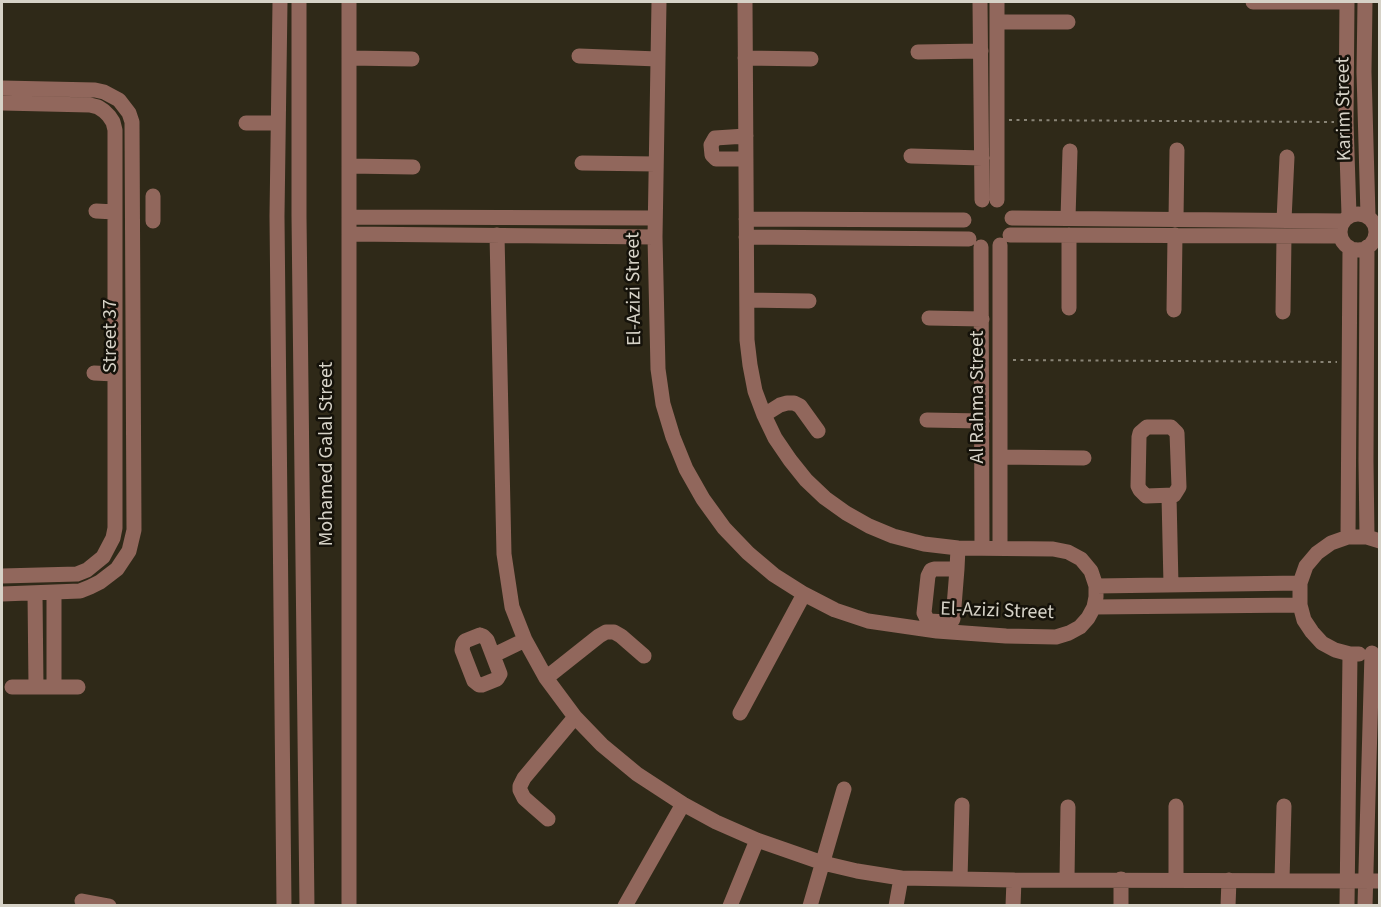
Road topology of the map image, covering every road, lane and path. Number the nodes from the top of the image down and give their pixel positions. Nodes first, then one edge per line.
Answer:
1 (280, 2) edge
2 (299, 2) edge
3 (349, 2) edge
4 (659, 2) edge
5 (745, 2) edge
6 (980, 2) edge
7 (997, 2) edge
8 (1253, 2) edge
9 (1347, 2) edge
10 (1370, 5) edge
11 (997, 22) junction
12 (1068, 22) dead end
13 (981, 51) junction
14 (918, 52) dead end
15 (579, 56) dead end
16 (349, 58) junction
17 (745, 58) junction
18 (811, 58) dead end
19 (412, 59) dead end
20 (658, 59) junction
21 (2, 88) edge
22 (2, 103) edge
23 (998, 120) junction
24 (1346, 122) junction
25 (246, 123) dead end
26 (278, 123) junction
27 (746, 136) junction
28 (1178, 150) dead end
29 (1070, 151) dead end
30 (911, 156) dead end
31 (1287, 157) dead end
32 (982, 158) junction
33 (746, 159) junction
34 (582, 163) dead end
35 (656, 164) junction
36 (349, 166) junction
37 (413, 167) dead end
38 (133, 200) junction
39 (989, 200) junction
40 (96, 211) dead end
41 (115, 212) junction
42 (133, 215) junction
43 (277, 216) junction
44 (299, 216) junction
45 (349, 217) junction
46 (655, 218) junction
47 (1012, 218) junction
48 (1068, 218) junction
49 (746, 219) junction
50 (1176, 219) junction
51 (964, 220) junction
52 (1284, 220) junction
53 (1374, 220) edge
54 (1346, 230) junction
55 (349, 234) junction
56 (497, 235) junction
57 (1069, 235) junction
58 (1175, 236) junction
59 (1284, 236) junction
60 (655, 237) junction
61 (746, 237) junction
62 (1005, 240) junction
63 (1374, 242) edge
64 (975, 243) junction
65 (747, 300) junction
66 (809, 301) dead end
67 (1069, 308) dead end
68 (1174, 310) dead end
69 (1283, 312) dead end
70 (929, 318) dead end
71 (981, 319) junction
72 (133, 349) junction
73 (115, 350) junction
74 (1000, 360) junction
75 (1349, 363) junction
76 (94, 373) dead end
77 (115, 374) junction
78 (764, 415) junction
79 (927, 420) dead end
80 (982, 421) junction
81 (818, 431) dead end
82 (1000, 457) junction
83 (1084, 458) dead end
84 (1373, 461) edge
85 (1169, 496) junction
86 (1348, 537) junction
87 (1373, 539) edge
88 (958, 548) junction
89 (982, 548) junction
90 (1000, 548) junction
91 (957, 569) dead end
92 (2, 576) edge
93 (1300, 583) junction
94 (1171, 585) junction
95 (1096, 586) junction
96 (54, 592) junction
97 (35, 593) junction
98 (2, 594) edge
99 (804, 594) junction
100 (1300, 605) junction
101 (1094, 607) junction
102 (525, 640) junction
103 (1376, 652) edge
104 (1350, 654) junction
105 (494, 656) dead end
106 (644, 656) dead end
107 (546, 678) junction
108 (12, 687) dead end
109 (36, 687) junction
110 (54, 687) junction
111 (78, 687) dead end
112 (740, 713) dead end
113 (575, 717) junction
114 (844, 789) dead end
115 (683, 804) junction
116 (962, 805) dead end
117 (1176, 806) dead end
118 (1284, 806) dead end
119 (1068, 807) dead end
120 (548, 819) dead end
121 (757, 840) junction
122 (823, 863) junction
123 (901, 878) junction
124 (960, 879) junction
125 (1121, 879) junction
126 (1014, 880) junction
127 (1067, 880) junction
128 (1176, 880) junction
129 (1229, 880) junction
130 (1282, 880) junction
131 (1347, 880) junction
132 (1372, 881) edge
133 (82, 901) dead end
134 (109, 906) edge
135 (284, 906) edge
136 (307, 906) edge
137 (349, 906) edge
138 (625, 906) edge
139 (730, 906) edge
140 (810, 906) edge
141 (896, 906) edge
142 (1013, 906) edge
143 (1121, 906) edge
144 (1228, 906) edge
145 (1347, 906) edge
146 (1365, 906) edge

1 - 26 street
2 - 44 street
3 - 16 street, Mohamed Galal Street
4 - 20 street, El-Azizi Street
5 - 17 street
6 - 13 street
7 - 11 street
8 - 9 street
9 - 24 street, Karim Street
10 - 53 street, Karim Street
11 - 12 street
11 - 23 street
13 - 14 street
13 - 32 street
15 - 20 street
16 - 19 street
16 - 36 street, Mohamed Galal Street
17 - 18 street
17 - 27 street
20 - 35 street, El-Azizi Street
21 - 38 street, Street 37
22 - 41 street, Street 37
23 - 24 path
23 - 39 street
24 - 54 street, Karim Street
25 - 26 street
26 - 43 street
27 - 33 street
27 - 33 street
28 - 50 street
29 - 48 street
30 - 32 street
31 - 52 street
32 - 39 street
33 - 49 street
34 - 35 street
35 - 46 street, El-Azizi Street
36 - 37 street
36 - 45 street, Mohamed Galal Street
38 - 42 street, Street 37
38 - 42 street
39 - 47 street
39 - 51 street
40 - 41 street
41 - 73 street, Street 37
42 - 72 street, Street 37
43 - 44 street
43 - 135 street
44 - 136 street
45 - 46 street
45 - 55 street, Mohamed Galal Street
46 - 60 street, El-Azizi Street
47 - 48 street
47 - 62 street
48 - 50 street
49 - 51 street
49 - 61 street
50 - 52 street
51 - 64 street
52 - 54 street
53 - 54 street
53 - 63 street
54 - 59 street
54 - 63 street
54 - 75 street, Karim Street
55 - 56 street
55 - 137 street, Mohamed Galal Street
56 - 60 street
56 - 102 street
57 - 58 street
57 - 62 street
57 - 67 street
58 - 59 street
58 - 68 street
59 - 69 street
60 - 99 street, El-Azizi Street
61 - 64 street
61 - 65 street
62 - 64 street
62 - 74 street, Al Rahma Street
63 - 84 street
64 - 71 street, Al Rahma Street
65 - 66 street
65 - 78 street
70 - 71 street
71 - 80 street, Al Rahma Street
72 - 73 street
72 - 96 street, Street 37
73 - 77 street, Street 37
74 - 75 path
74 - 82 street, Al Rahma Street
75 - 86 street, Karim Street
76 - 77 street
77 - 92 street, Street 37
78 - 81 street
78 - 88 street
79 - 80 street
80 - 89 street, Al Rahma Street
82 - 83 street
82 - 90 street, Al Rahma Street
84 - 87 street
85 - 85 street
85 - 94 street
86 - 87 street
86 - 93 street
88 - 89 street
88 - 91 street
89 - 90 street
90 - 95 street
93 - 94 street
93 - 100 street
94 - 95 street
95 - 101 street
96 - 97 street, Street 37
96 - 110 street
97 - 98 street, Street 37
97 - 109 street
99 - 101 street, El-Azizi Street
99 - 112 street
100 - 101 street
100 - 104 street
102 - 105 street
102 - 107 street
103 - 104 street
103 - 132 street
104 - 131 street
106 - 107 street
107 - 113 street
108 - 109 street
109 - 110 street
110 - 111 street
113 - 115 street
113 - 120 street
114 - 122 street
115 - 121 street
115 - 138 street
116 - 124 street
117 - 128 street
118 - 130 street
119 - 127 street
121 - 122 street
121 - 139 street
122 - 123 street
122 - 140 street
123 - 124 street
123 - 141 street
124 - 126 street
125 - 127 street
125 - 128 street
125 - 143 street
126 - 127 street
126 - 142 street
128 - 129 street
129 - 130 street
129 - 144 street
130 - 131 street
131 - 132 street
131 - 145 street
132 - 146 street
133 - 134 street

